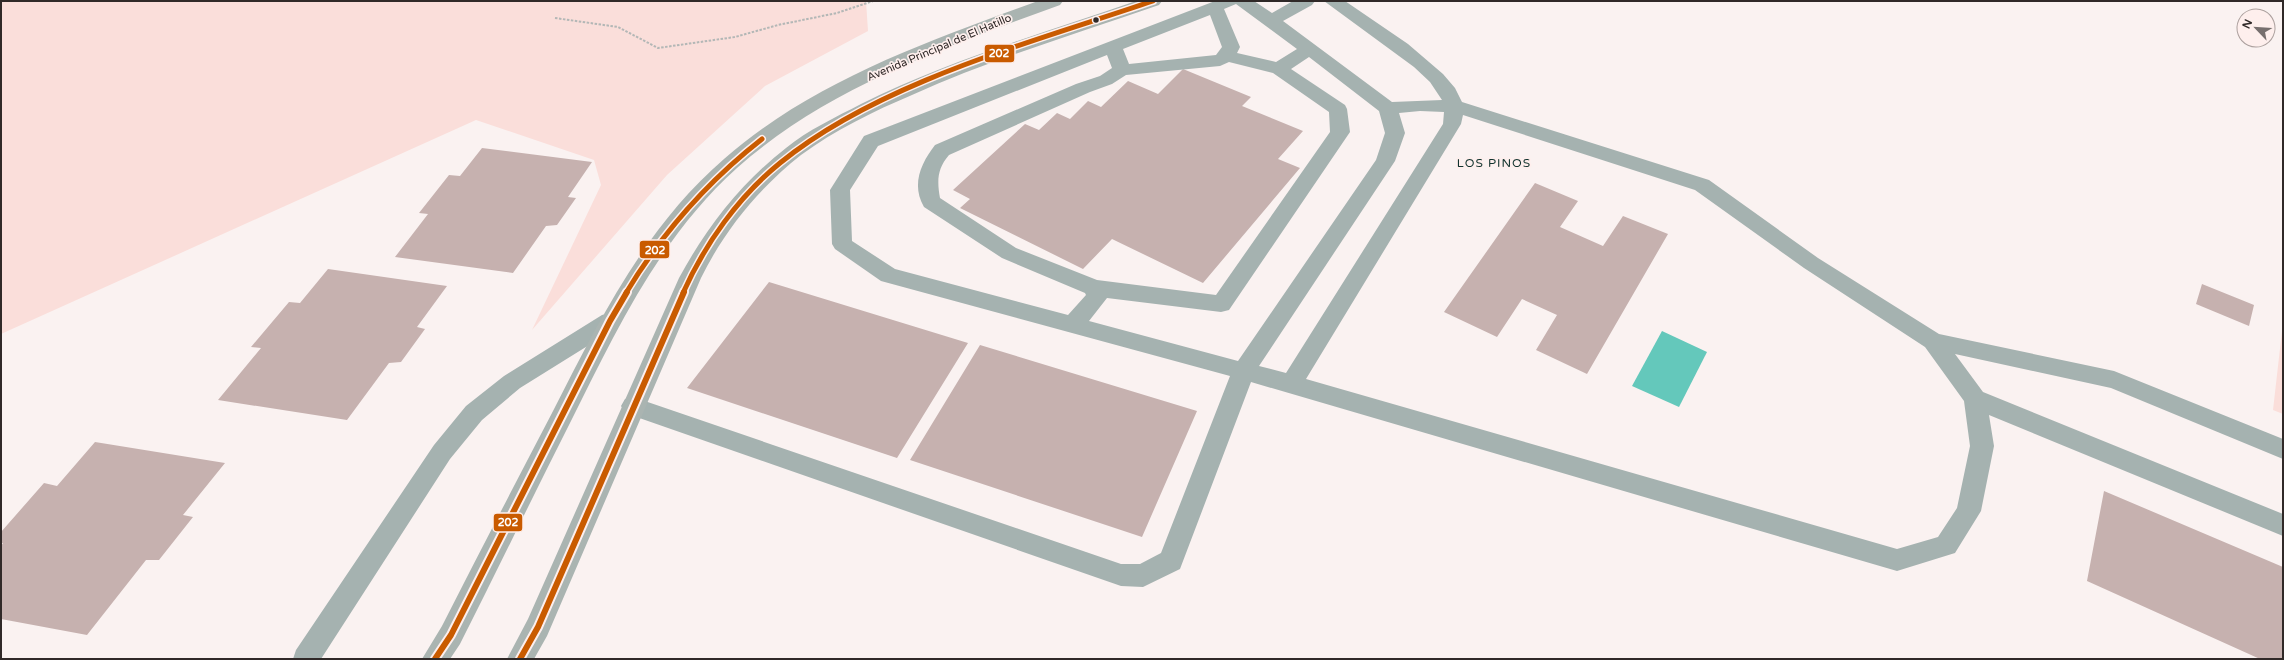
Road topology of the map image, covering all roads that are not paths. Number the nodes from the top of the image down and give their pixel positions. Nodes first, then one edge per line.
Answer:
1 (1054, 1) edge
2 (1153, 1) edge
3 (1243, 1) edge
4 (1306, 1) edge
5 (1333, 1) edge
6 (1223, 4) edge
7 (1271, 20) junction
8 (1113, 46) junction
9 (1308, 50) junction
10 (1227, 56) junction
11 (1279, 69) junction
12 (1122, 70) junction
13 (1454, 106) junction
14 (1388, 108) junction
15 (1094, 288) junction
16 (610, 321) junction
17 (1072, 325) junction
18 (1933, 341) junction
19 (1243, 372) junction
20 (1292, 384) junction
21 (1976, 399) junction
22 (633, 406) junction
23 (2283, 449) edge
24 (2283, 525) edge
25 (306, 659) edge
26 (435, 659) edge
27 (520, 659) edge

1 - 16 main road, Avenida Principal de El Hatillo
2 - 22 main road
3 - 7 street
4 - 7 street
5 - 13 street
6 - 8 street
6 - 10 street
7 - 9 street
8 - 12 street
8 - 17 street
9 - 11 street
9 - 14 street
10 - 11 street
10 - 12 street
11 - 15 street
12 - 15 street
13 - 14 street
13 - 18 street
13 - 20 street
14 - 19 street
15 - 17 street
16 - 25 street
16 - 26 main road, Avenida Principal de El Hatillo
17 - 19 street
18 - 21 street
18 - 23 street
19 - 20 street
19 - 22 street
20 - 21 street
21 - 24 street
22 - 27 main road

